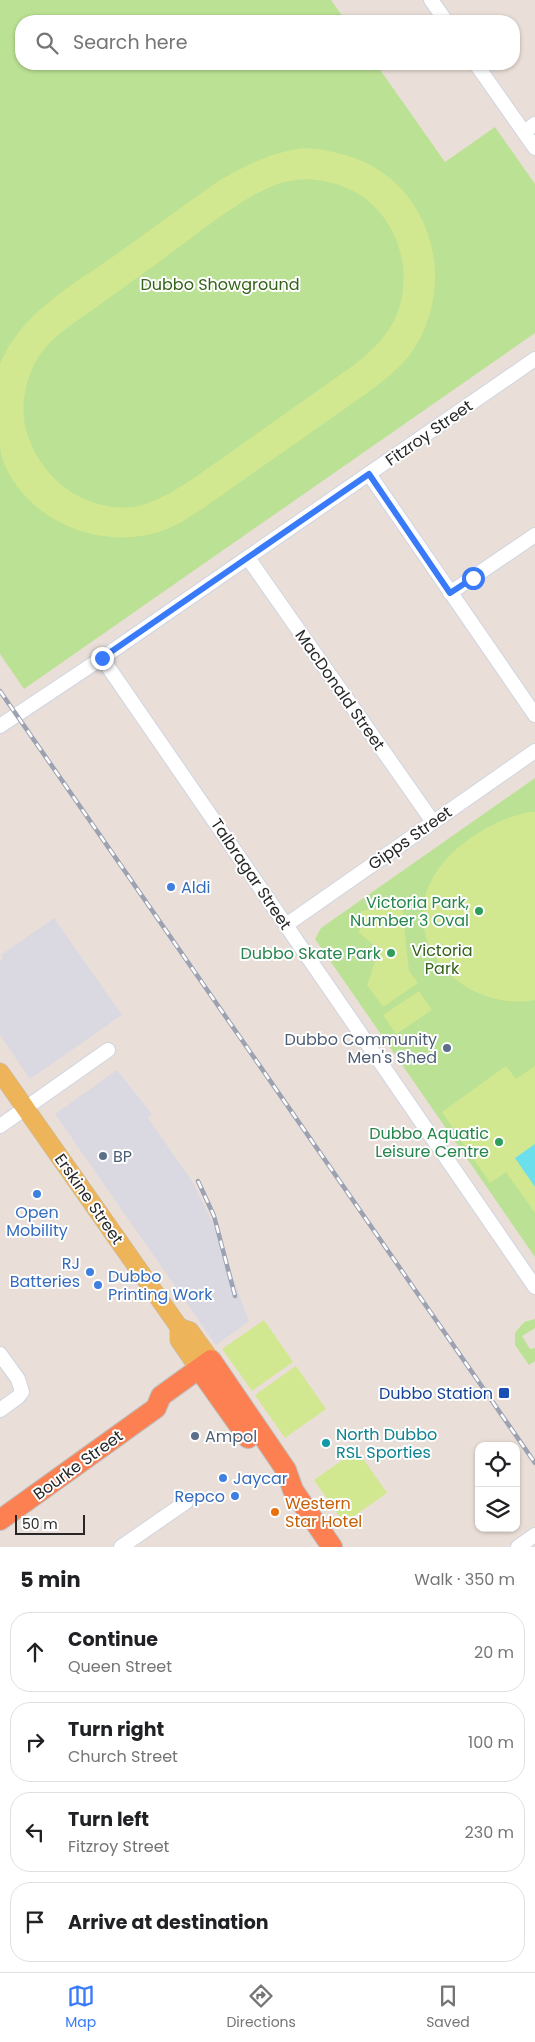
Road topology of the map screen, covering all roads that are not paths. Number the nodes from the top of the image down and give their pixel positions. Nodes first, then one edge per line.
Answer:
1 (431, 0) edge
2 (442, 15) edge
3 (481, 70) edge
4 (530, 128) edge
5 (535, 148) edge
6 (535, 359) edge
7 (369, 474) junction
8 (535, 536) edge
9 (248, 558) junction
10 (450, 593) junction
11 (102, 658) junction
12 (535, 715) edge
13 (0, 726) edge
14 (535, 751) edge
15 (433, 822) junction
16 (286, 925) junction
17 (108, 1050) dead end
18 (0, 1072) edge
19 (25, 1108) junction
20 (0, 1126) edge
21 (535, 1287) edge
22 (0, 1354) edge
23 (209, 1370) junction
24 (0, 1410) edge
25 (186, 1502) dead end
26 (0, 1520) edge
27 (535, 1536) edge
28 (121, 1547) edge
29 (332, 1547) edge
30 (518, 1547) edge

1 - 2 street
3 - 4 street
4 - 5 street
6 - 7 street, Fitzroy Street
7 - 9 street, Fitzroy Street
7 - 10 street
8 - 10 street
9 - 11 street, Fitzroy Street
9 - 15 street, MacDonald Street
10 - 12 street
11 - 13 street, Fitzroy Street
11 - 16 street, Talbragar Street
14 - 15 street, Gipps Street
15 - 16 street, Gipps Street
16 - 21 street, Talbragar Street
17 - 19 street
18 - 19 main road, Erskine Street
19 - 20 street
19 - 23 main road, Erskine Street
22 - 24 street
23 - 26 highway, Bourke Street
23 - 29 highway, Erskine Street
25 - 28 street
27 - 30 street

